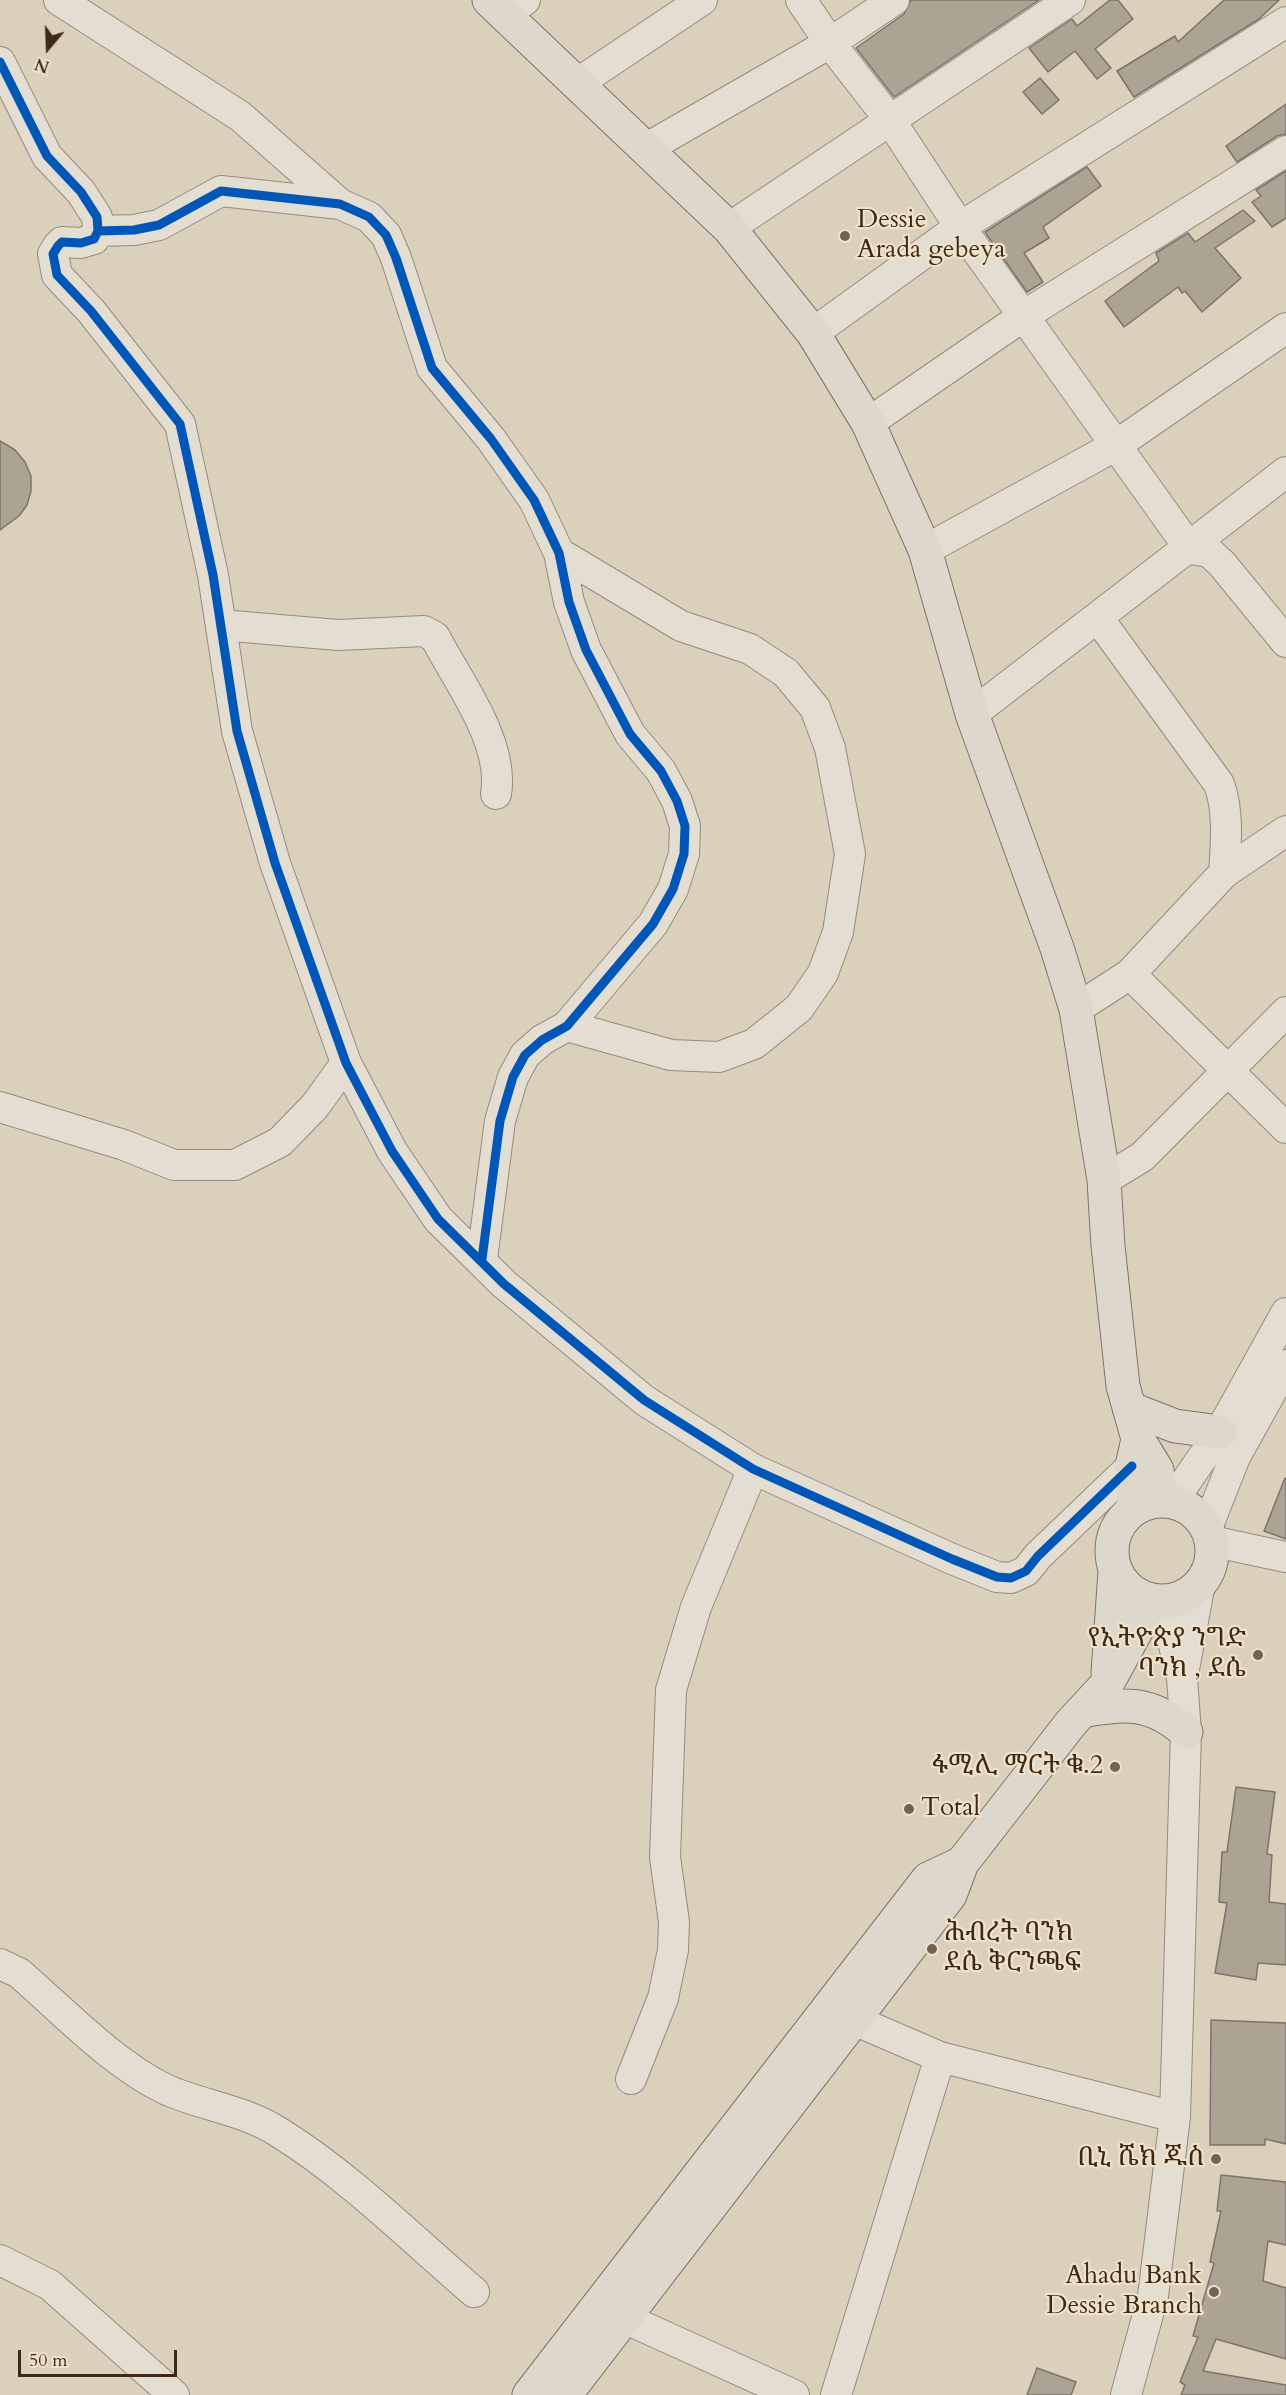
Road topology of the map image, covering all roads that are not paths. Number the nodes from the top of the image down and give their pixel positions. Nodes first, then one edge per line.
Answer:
1 (59, 0) edge
2 (702, 0) edge
3 (801, 0) edge
4 (894, 0) edge
5 (1070, 0) edge
6 (506, 5) edge
7 (1286, 22) edge
8 (830, 43) junction
9 (0, 62) edge
10 (578, 83) junction
11 (890, 120) junction
12 (647, 148) junction
13 (1286, 151) edge
14 (340, 204) junction
15 (960, 227) junction
16 (729, 228) junction
17 (98, 231) junction
18 (1025, 315) junction
19 (1286, 328) edge
20 (813, 333) junction
21 (868, 423) junction
22 (1115, 446) junction
23 (1286, 472) edge
24 (1190, 549) junction
25 (925, 550) junction
26 (559, 553) junction
27 (1098, 618) junction
28 (221, 625) junction
29 (1286, 642) edge
30 (972, 714) junction
31 (496, 794) dead end
32 (1286, 831) edge
33 (1224, 873) junction
34 (1130, 974) junction
35 (1076, 1009) junction
36 (1286, 1012) edge
37 (567, 1026) junction
38 (346, 1063) junction
39 (1229, 1070) junction
40 (0, 1107) edge
41 (1286, 1128) edge
42 (1104, 1180) junction
43 (482, 1259) junction
44 (1286, 1313) edge
45 (1286, 1365) edge
46 (1129, 1408) junction
47 (1220, 1432) junction
48 (1135, 1453) junction
49 (753, 1468) junction
50 (1156, 1503) junction
51 (1209, 1534) junction
52 (1286, 1557) edge
53 (1115, 1571) junction
54 (1200, 1583) junction
55 (1158, 1601) junction
56 (1182, 1678) junction
57 (1107, 1684) junction
58 (1082, 1711) junction
59 (1186, 1732) junction
60 (0, 1964) edge
61 (842, 2012) junction
62 (939, 2057) junction
63 (632, 2079) dead end
64 (1175, 2117) junction
65 (0, 2260) edge
66 (474, 2292) dead end
67 (612, 2311) junction
68 (174, 2395) edge
69 (529, 2395) edge
70 (565, 2395) edge
71 (794, 2395) edge
72 (836, 2395) edge
73 (1126, 2395) edge

1 - 14 street
2 - 10 street
3 - 8 street
4 - 8 street
5 - 11 street
6 - 10 highway
7 - 15 street
8 - 11 street
8 - 12 street
9 - 17 street
10 - 12 highway
11 - 15 street
11 - 16 street
12 - 16 highway
13 - 18 street
14 - 17 street
14 - 26 street
15 - 18 street
15 - 20 street
16 - 20 highway
17 - 28 street
18 - 21 street
18 - 22 street
19 - 22 street
20 - 21 highway
21 - 25 highway
22 - 24 street
22 - 25 street
23 - 24 street
24 - 27 street
24 - 29 street
25 - 30 highway
26 - 37 street
26 - 37 street
27 - 30 street
27 - 33 street
28 - 31 street
28 - 38 street
30 - 35 highway
32 - 33 street
33 - 34 street
34 - 35 street
34 - 39 street
35 - 42 highway
36 - 39 street
37 - 43 street
38 - 40 street
38 - 43 street
39 - 41 street
39 - 42 street
42 - 46 highway
43 - 49 street
44 - 47 street
45 - 51 street
46 - 47 highway
46 - 48 highway
47 - 50 street
48 - 49 street
48 - 50 highway
49 - 63 street
50 - 51 highway
50 - 53 highway
51 - 52 street
51 - 54 highway
53 - 55 highway
53 - 57 highway
54 - 55 highway
54 - 56 street
55 - 56 street
55 - 57 highway
56 - 59 street
57 - 58 highway
58 - 59 highway
58 - 61 highway
59 - 64 street
60 - 66 street
61 - 62 street
61 - 67 highway
62 - 64 street
62 - 72 street
64 - 73 street
65 - 68 street
67 - 69 highway
67 - 70 highway
67 - 71 street

